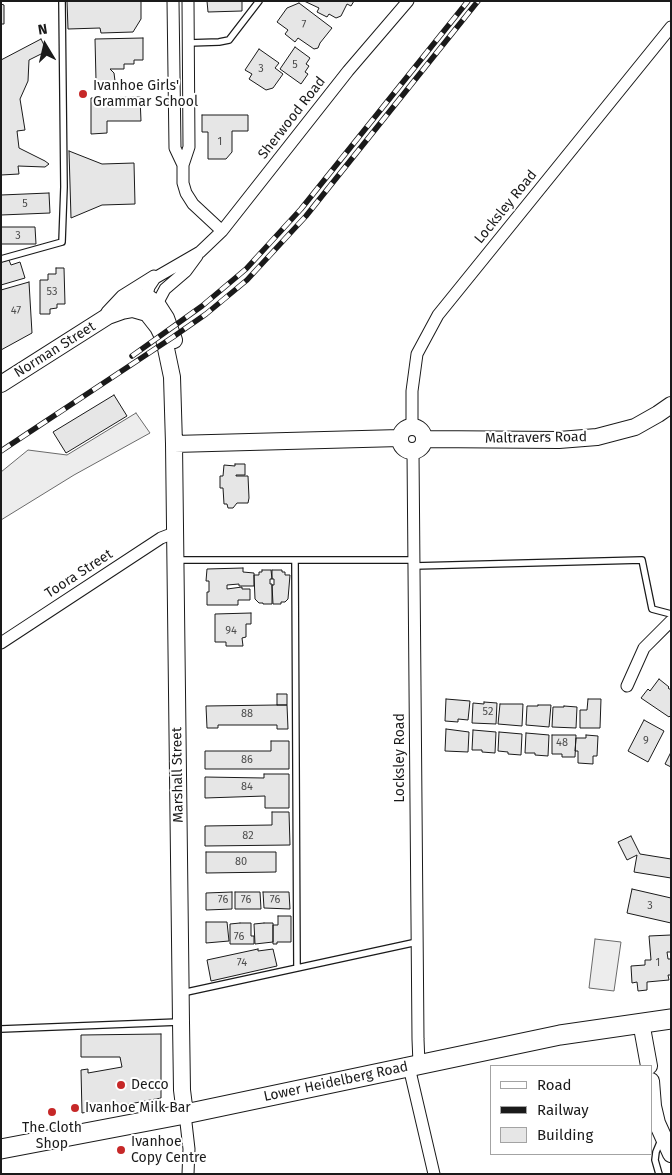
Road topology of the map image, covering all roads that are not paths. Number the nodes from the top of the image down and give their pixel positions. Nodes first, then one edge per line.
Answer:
1 (62, 1) edge
2 (173, 1) edge
3 (188, 1) edge
4 (259, 1) edge
5 (397, 1) edge
6 (408, 1) edge
7 (395, 17) junction
8 (671, 27) edge
9 (188, 43) junction
10 (183, 165) junction
11 (222, 231) junction
12 (200, 252) junction
13 (1, 259) edge
14 (167, 270) junction
15 (149, 304) junction
16 (103, 319) junction
17 (1, 384) edge
18 (671, 405) edge
19 (412, 427) junction
20 (400, 438) junction
21 (425, 439) junction
22 (174, 444) junction
23 (413, 452) junction
24 (174, 533) junction
25 (175, 560) junction
26 (295, 560) junction
27 (414, 563) junction
28 (670, 622) edge
29 (1, 643) edge
30 (627, 686) dead end
31 (417, 942) junction
32 (297, 968) junction
33 (181, 993) junction
34 (671, 1019) edge
35 (181, 1022) junction
36 (641, 1022) junction
37 (1, 1028) edge
38 (414, 1065) junction
39 (649, 1065) edge
40 (652, 1094) edge
41 (185, 1114) junction
42 (662, 1136) junction
43 (1, 1149) edge
44 (671, 1154) edge
45 (188, 1174) edge
46 (434, 1174) edge
47 (659, 1174) edge

1 - 13 lane
2 - 10 street
3 - 9 street
4 - 9 lane
5 - 7 street
6 - 7 street, Sherwood Road
7 - 11 street, Sherwood Road
8 - 19 street, Locksley Road
9 - 10 street
10 - 11 street
11 - 12 street, Sherwood Road
12 - 14 street, Sherwood Road
12 - 15 street, Sherwood Road
14 - 15 street, Sherwood Road
14 - 16 street
15 - 16 street, Norman Street
15 - 22 street, Marshall Street
16 - 17 street, Norman Street
18 - 21 street, Maltravers Road
19 - 20 street
19 - 21 street
20 - 22 street
20 - 23 street
21 - 23 street
22 - 24 street, Marshall Street
23 - 27 street, Locksley Road
24 - 25 street, Marshall Street
24 - 29 street, Toora Street
25 - 26 lane
25 - 33 street, Marshall Street
26 - 27 lane
26 - 32 lane
27 - 28 lane
27 - 31 street, Locksley Road
28 - 30 street
31 - 32 lane
31 - 38 street, Locksley Road
32 - 33 lane
33 - 35 street, Marshall Street
34 - 36 main road, Lower Heidelberg Road
35 - 37 lane
35 - 41 street, Marshall Street
36 - 38 main road, Lower Heidelberg Road
36 - 39 street
38 - 41 main road, Lower Heidelberg Road
38 - 46 street, Locksley Road
40 - 42 street
41 - 43 main road, Lower Heidelberg Road
41 - 45 street, Marshall Street
42 - 44 street
42 - 47 lane

